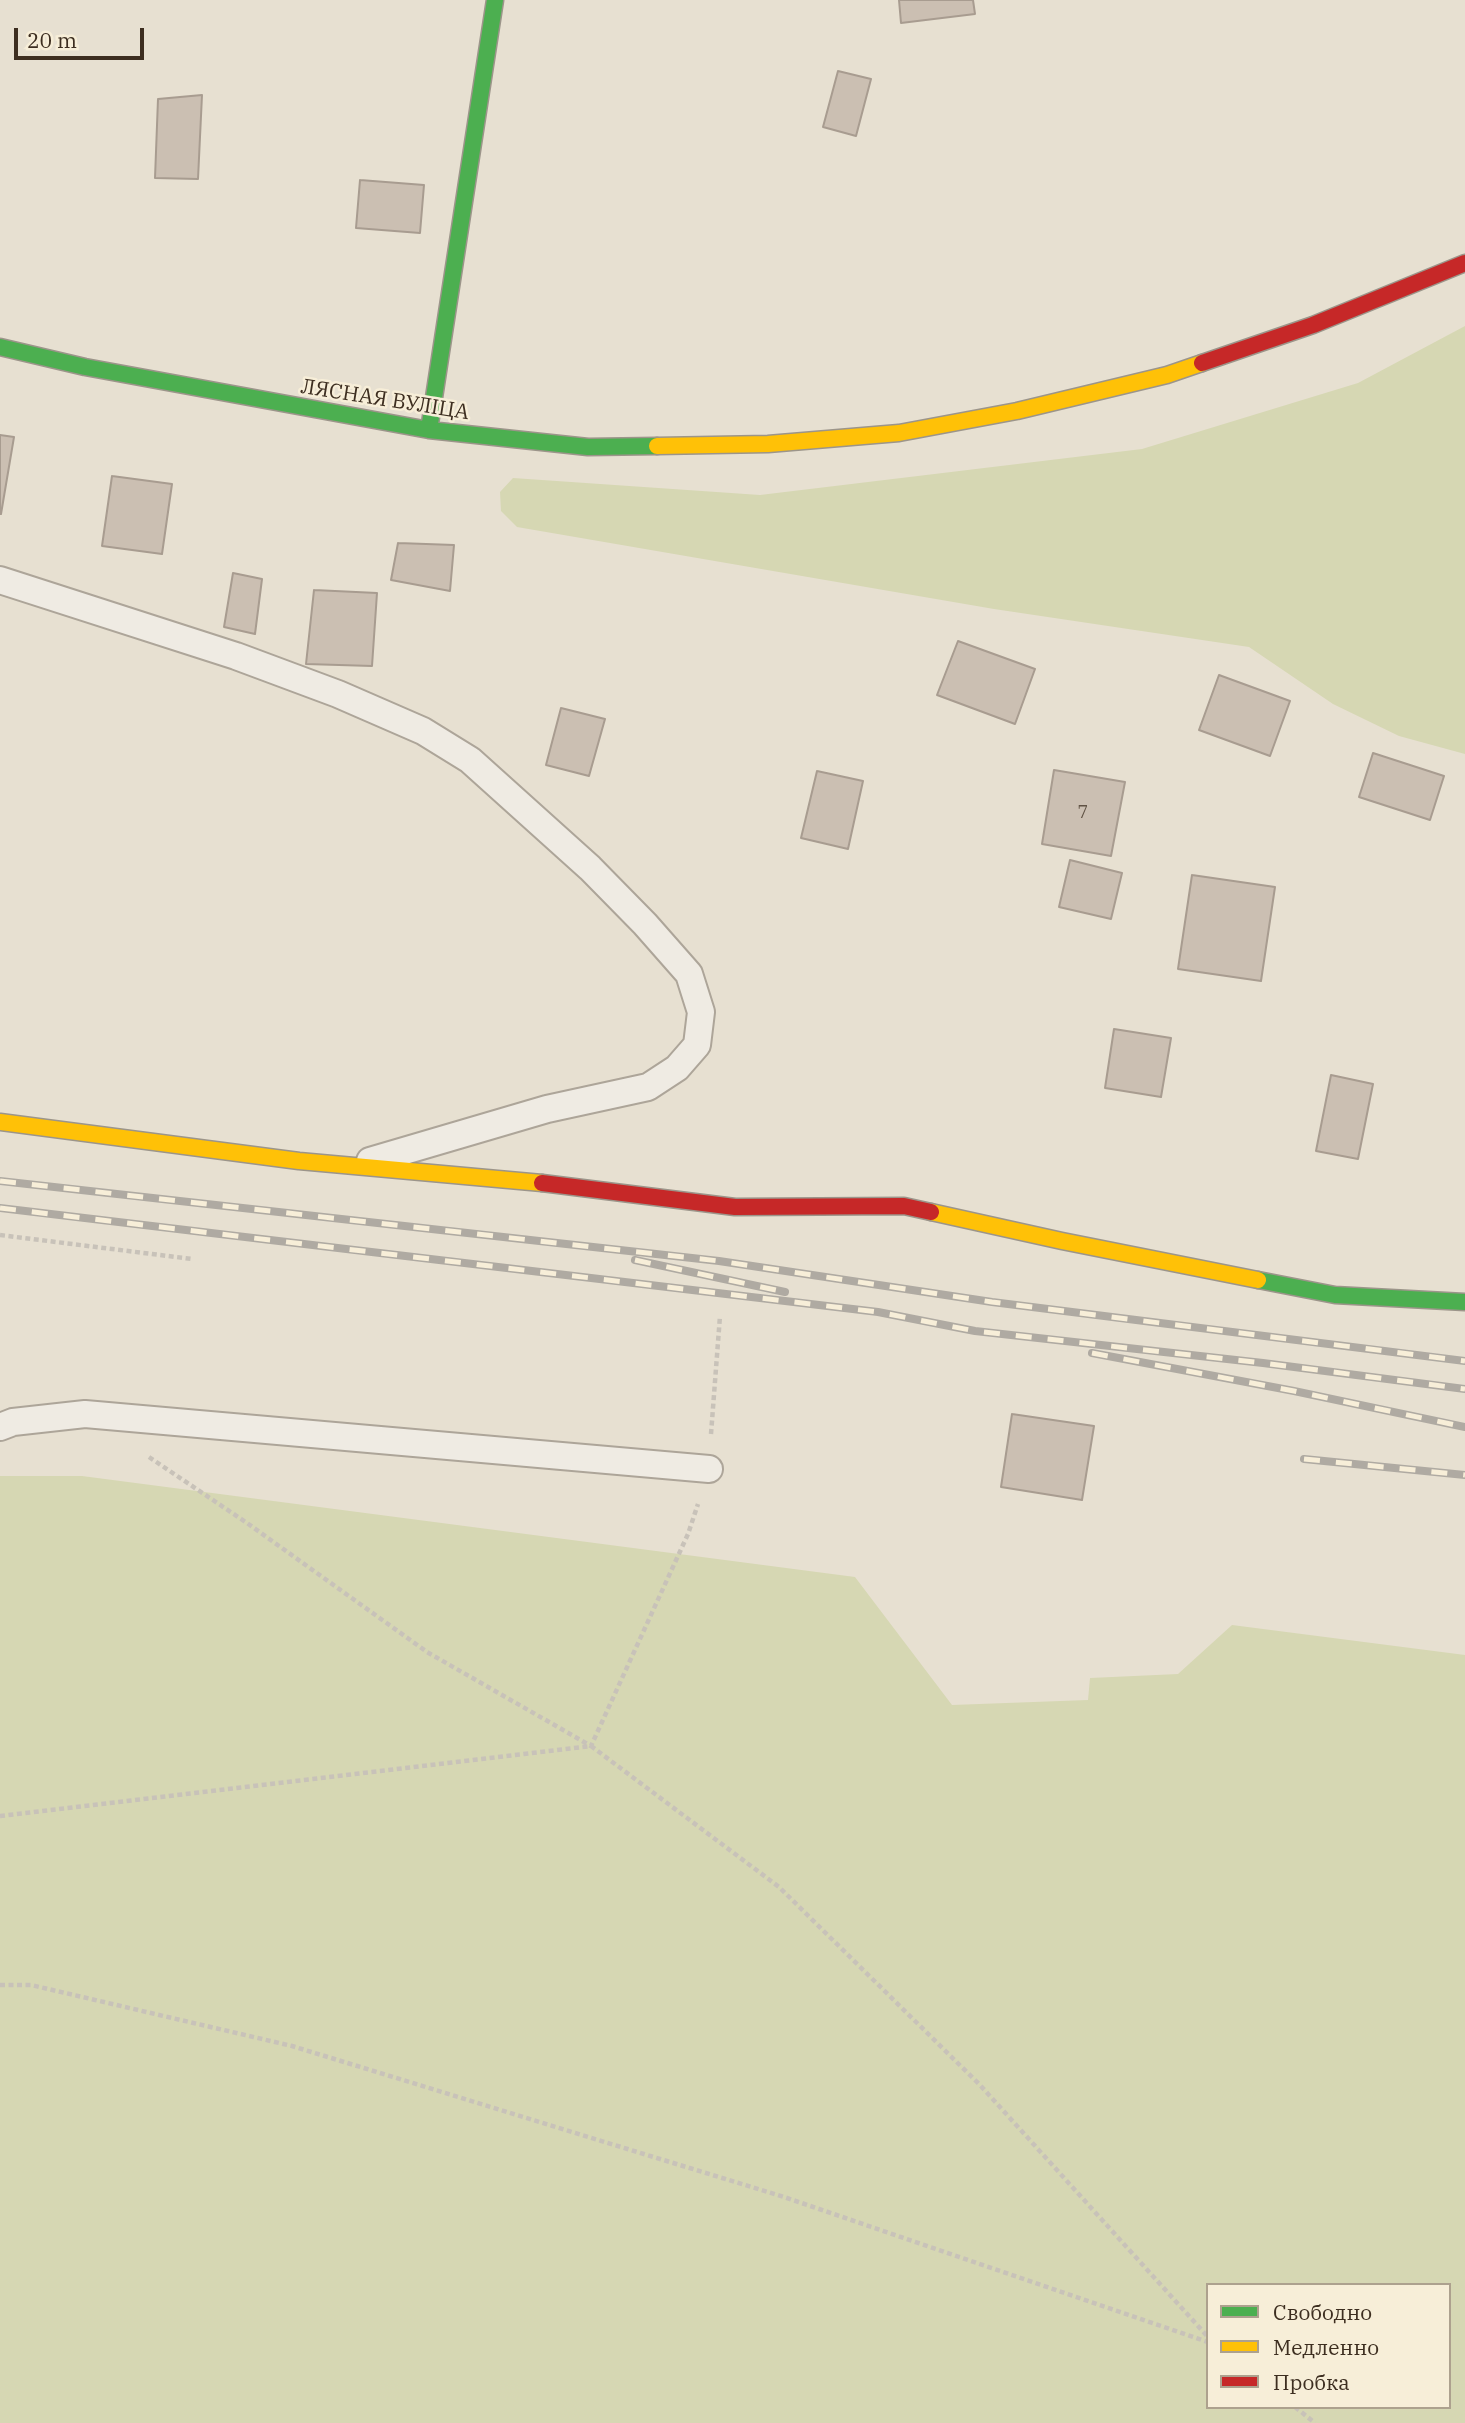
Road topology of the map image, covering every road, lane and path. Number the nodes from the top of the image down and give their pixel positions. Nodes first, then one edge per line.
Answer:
1 (495, 0) edge
2 (1465, 263) edge
3 (0, 346) edge
4 (429, 430) junction
5 (0, 580) edge
6 (0, 1122) edge
7 (354, 1166) junction
8 (0, 1235) edge
9 (192, 1259) dead end
10 (1465, 1302) edge
11 (720, 1316) dead end
12 (0, 1427) edge
13 (143, 1453) dead end
14 (709, 1469) junction
15 (591, 1745) junction
16 (0, 1816) edge
17 (0, 1985) edge
18 (1206, 2335) edge
19 (1206, 2341) edge
20 (1298, 2409) edge
21 (1315, 2423) edge

1 - 4 street
2 - 4 street, ЛЯСНАЯ ВУЛІЦА
3 - 4 street, ЛЯСНАЯ ВУЛІЦА
5 - 7 lane
6 - 7 street
7 - 10 street
8 - 9 path
11 - 14 path
12 - 14 lane
13 - 15 path
14 - 15 path
15 - 16 path
15 - 18 path
17 - 19 path
20 - 21 path

